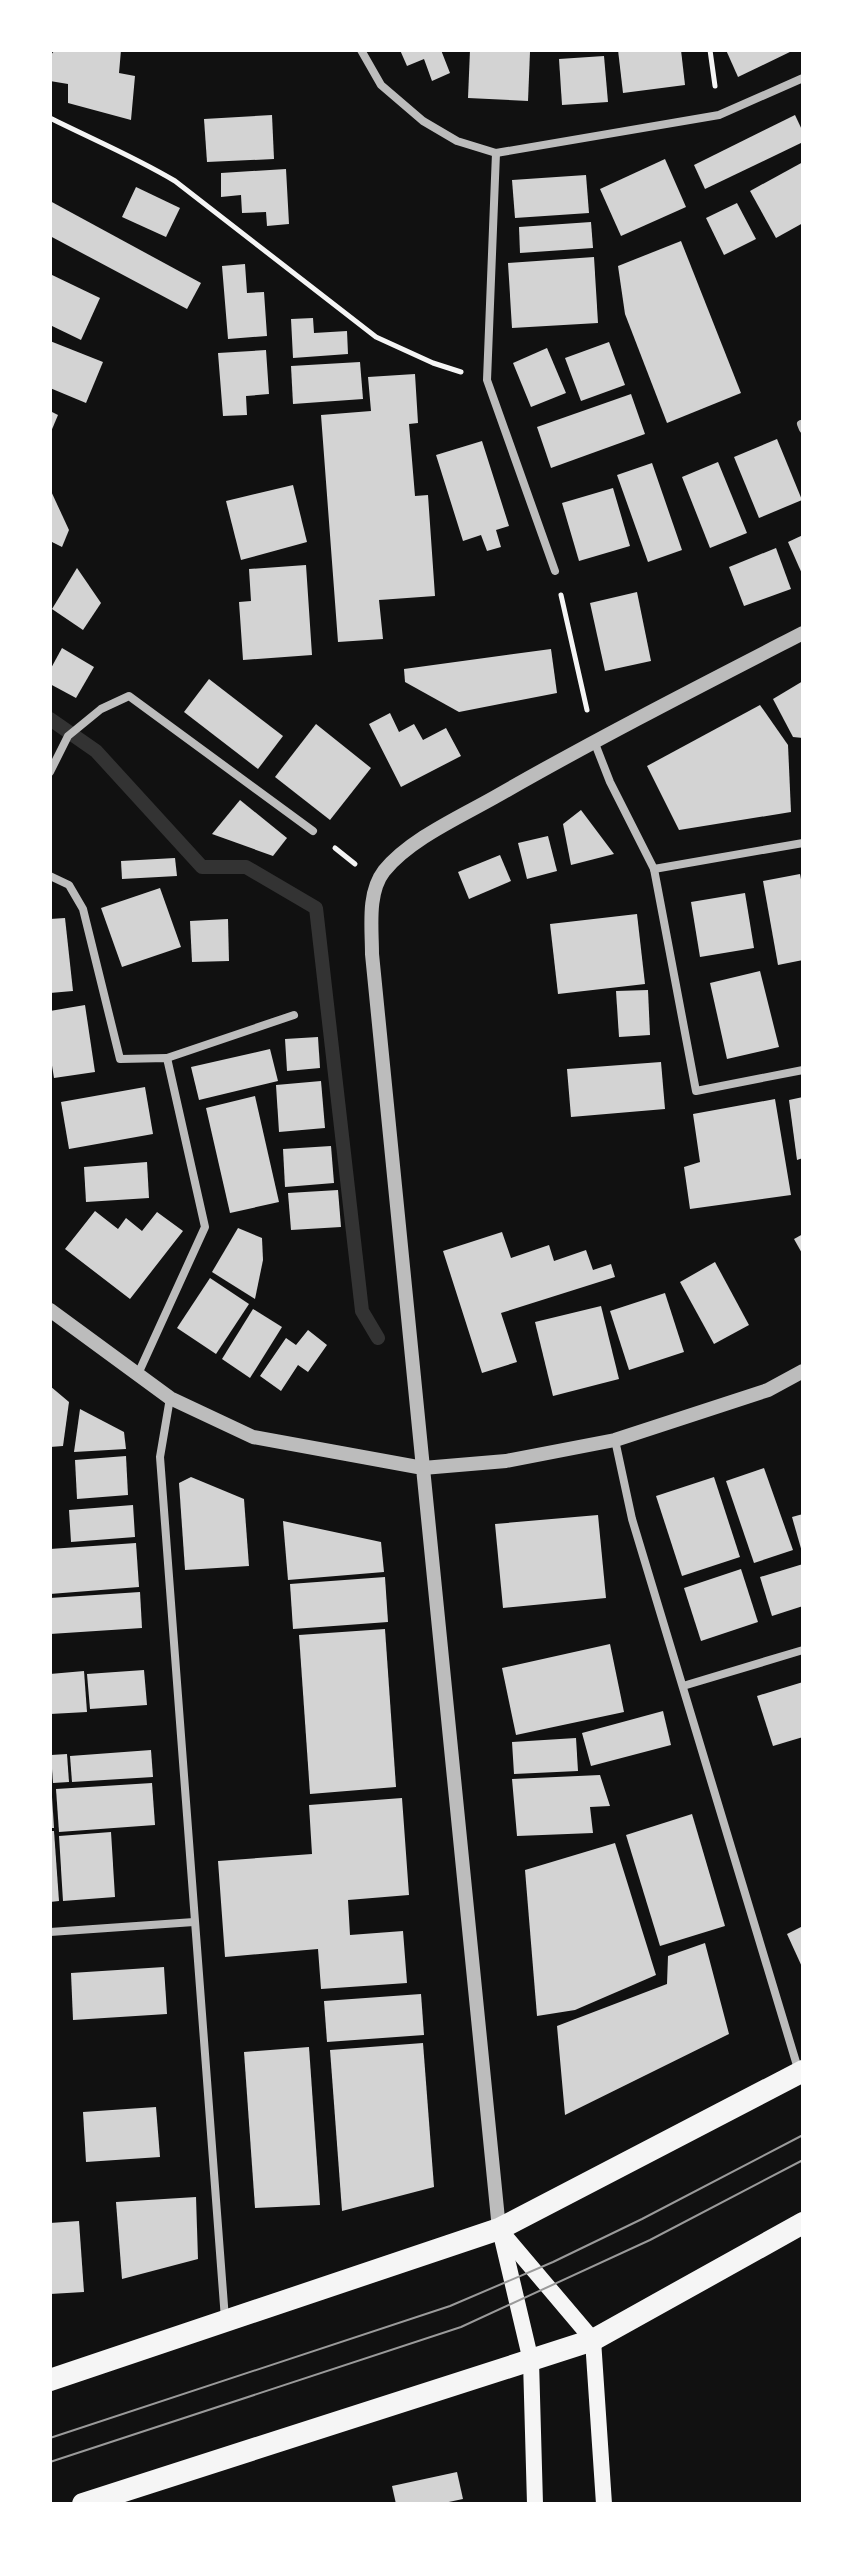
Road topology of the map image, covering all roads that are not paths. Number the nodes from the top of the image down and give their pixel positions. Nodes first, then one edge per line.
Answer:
1 (361, 50) edge
2 (803, 78) edge
3 (496, 153) junction
4 (555, 571) road end
5 (803, 633) edge
6 (594, 740) junction
7 (50, 772) edge
8 (313, 831) road end
9 (803, 843) edge
10 (654, 869) junction
11 (50, 876) edge
12 (294, 1015) dead end
13 (167, 1058) junction
14 (803, 1070) edge
15 (50, 1310) edge
16 (803, 1371) edge
17 (138, 1374) junction
18 (170, 1398) junction
19 (615, 1440) junction
20 (423, 1468) junction
21 (803, 1650) edge
22 (683, 1686) junction
23 (194, 1922) junction
24 (50, 1932) edge
25 (801, 2072) edge
26 (803, 2223) edge
27 (499, 2229) junction
28 (225, 2319) junction
29 (593, 2340) junction
30 (531, 2361) junction
31 (50, 2380) edge
32 (83, 2504) edge
33 (535, 2504) edge
34 (604, 2504) edge

1 - 3 street
2 - 3 street
3 - 4 street
5 - 6 street
6 - 10 street
6 - 20 street
7 - 8 street
9 - 10 street
10 - 14 street
11 - 13 street
12 - 13 street
13 - 17 street
15 - 17 street
16 - 19 street
17 - 18 street
18 - 20 street
18 - 23 street
19 - 20 street
19 - 22 street
20 - 27 street
21 - 22 street
22 - 25 street
23 - 24 street
23 - 28 street
25 - 27 highway
26 - 29 highway
27 - 28 highway
27 - 29 main road
27 - 30 main road
28 - 31 highway
29 - 30 highway
29 - 34 main road
30 - 32 highway
30 - 33 main road

